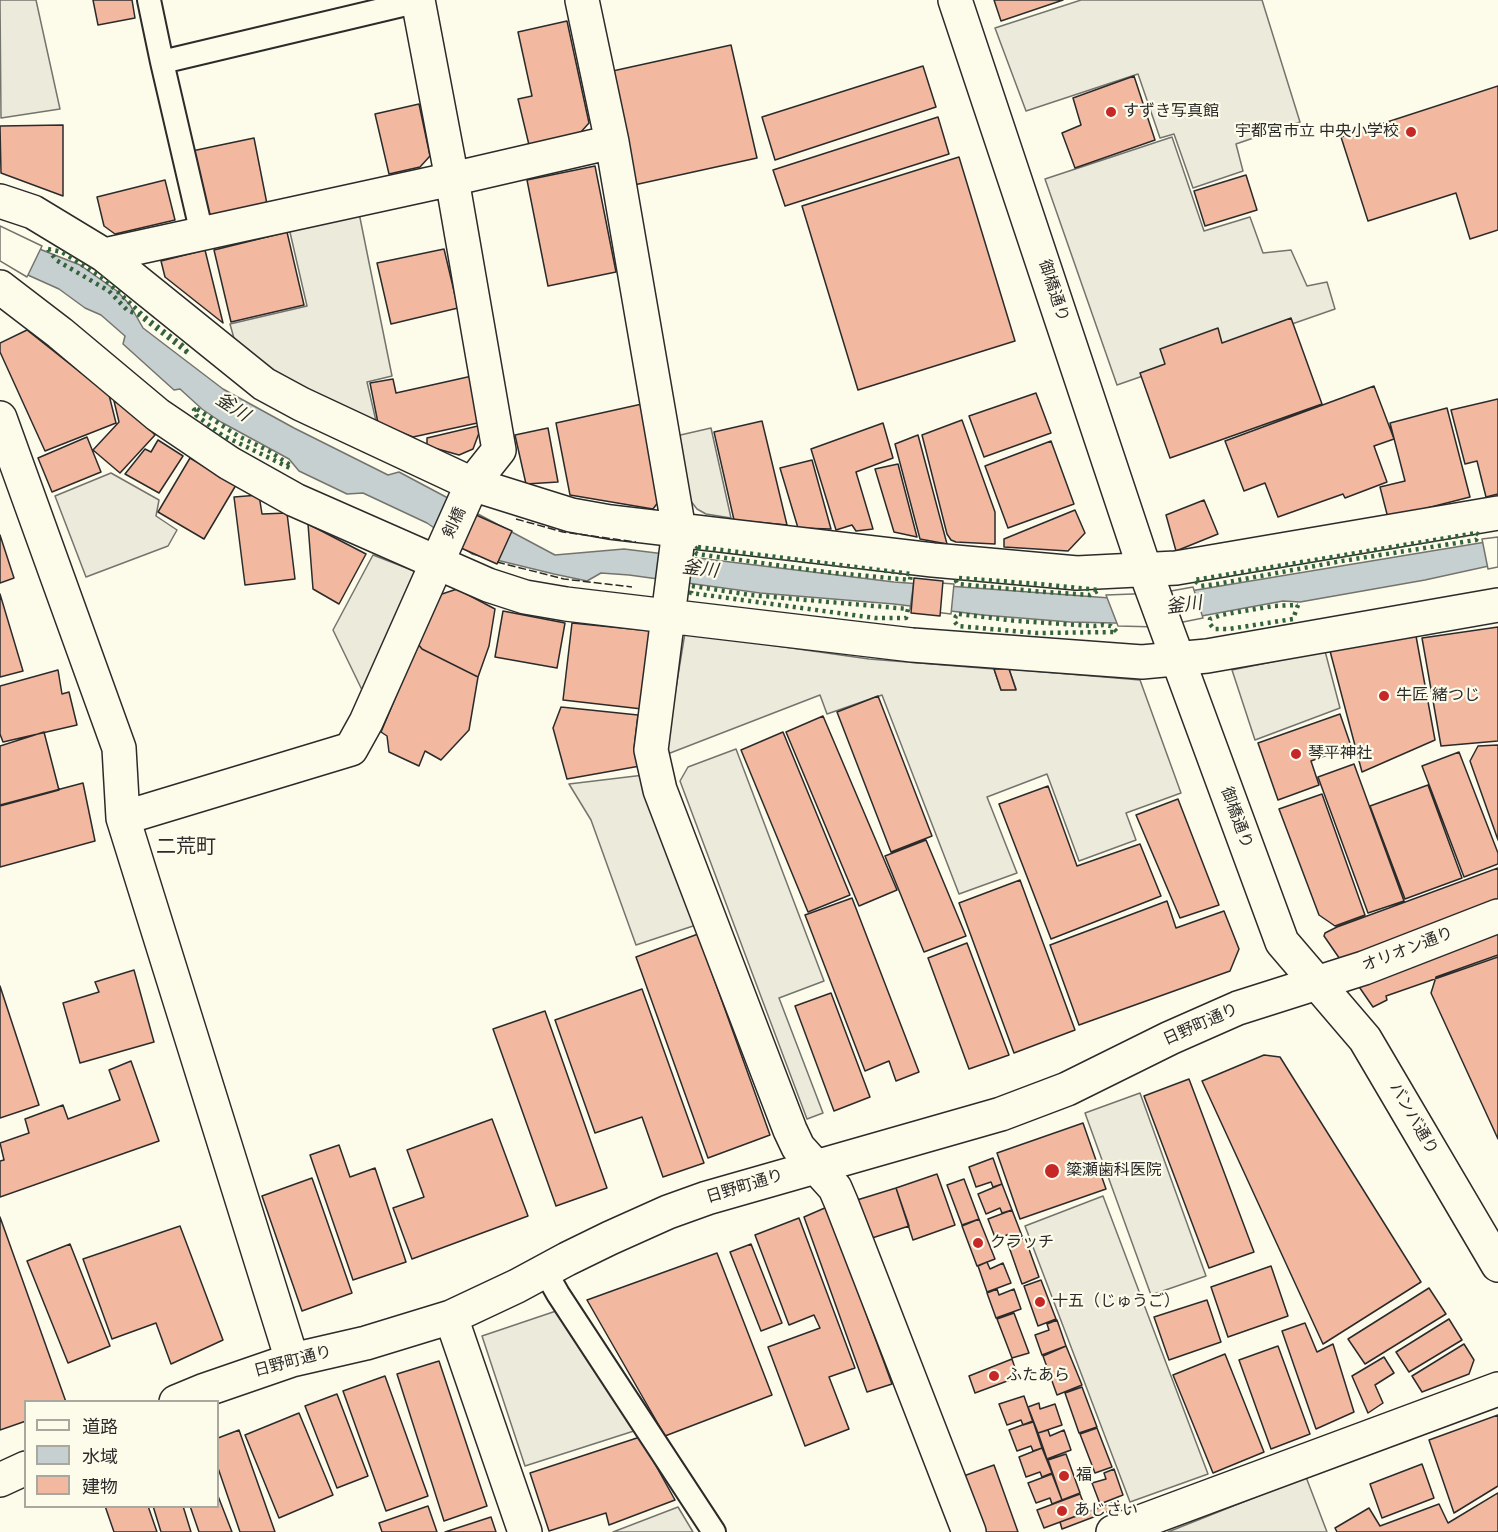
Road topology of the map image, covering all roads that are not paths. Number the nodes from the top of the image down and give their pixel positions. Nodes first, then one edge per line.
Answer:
1 (149, 0) edge
2 (582, 0) edge
3 (955, 0) edge
4 (419, 1) edge
5 (162, 62) junction
6 (612, 142) junction
7 (452, 179) junction
8 (0, 201) edge
9 (202, 234) junction
10 (104, 255) junction
11 (0, 287) edge
12 (0, 417) edge
13 (468, 494) junction
14 (1498, 513) edge
15 (679, 530) junction
16 (442, 551) junction
17 (1148, 576) junction
18 (1498, 605) edge
19 (668, 616) junction
20 (1173, 645) junction
21 (123, 818) junction
22 (1498, 916) edge
23 (1316, 981) junction
24 (818, 1166) junction
25 (1498, 1265) edge
26 (545, 1271) junction
27 (451, 1317) junction
28 (292, 1360) junction
29 (1498, 1389) edge
30 (178, 1400) edge
31 (24, 1469) edge
32 (0, 1480) edge
33 (525, 1532) edge
34 (714, 1532) edge
35 (969, 1532) edge
36 (1113, 1532) edge

1 - 5 lane
2 - 6 street
3 - 17 street, 御橋通り
4 - 5 lane
4 - 7 street, 剣橋
5 - 9 lane
6 - 7 street
6 - 15 street
7 - 9 street
7 - 13 street, 剣橋
8 - 10 street
9 - 10 street
10 - 13 street
11 - 16 street
12 - 21 street
13 - 15 street
13 - 16 street, 剣橋
14 - 17 street
15 - 17 street
15 - 19 street
16 - 19 street
16 - 21 street, 剣橋
17 - 20 street, 御橋通り
18 - 20 street
19 - 20 street
19 - 24 street
20 - 23 street, 御橋通り
21 - 28 street
22 - 23 street, オリオン通り
23 - 24 street, 日野町通り
23 - 25 street, バンバ通り
24 - 26 street, 日野町通り
24 - 35 street
26 - 27 street, 日野町通り
26 - 34 lane
27 - 28 street, 日野町通り
27 - 33 street
28 - 30 street, 日野町通り
29 - 36 street
31 - 32 street

